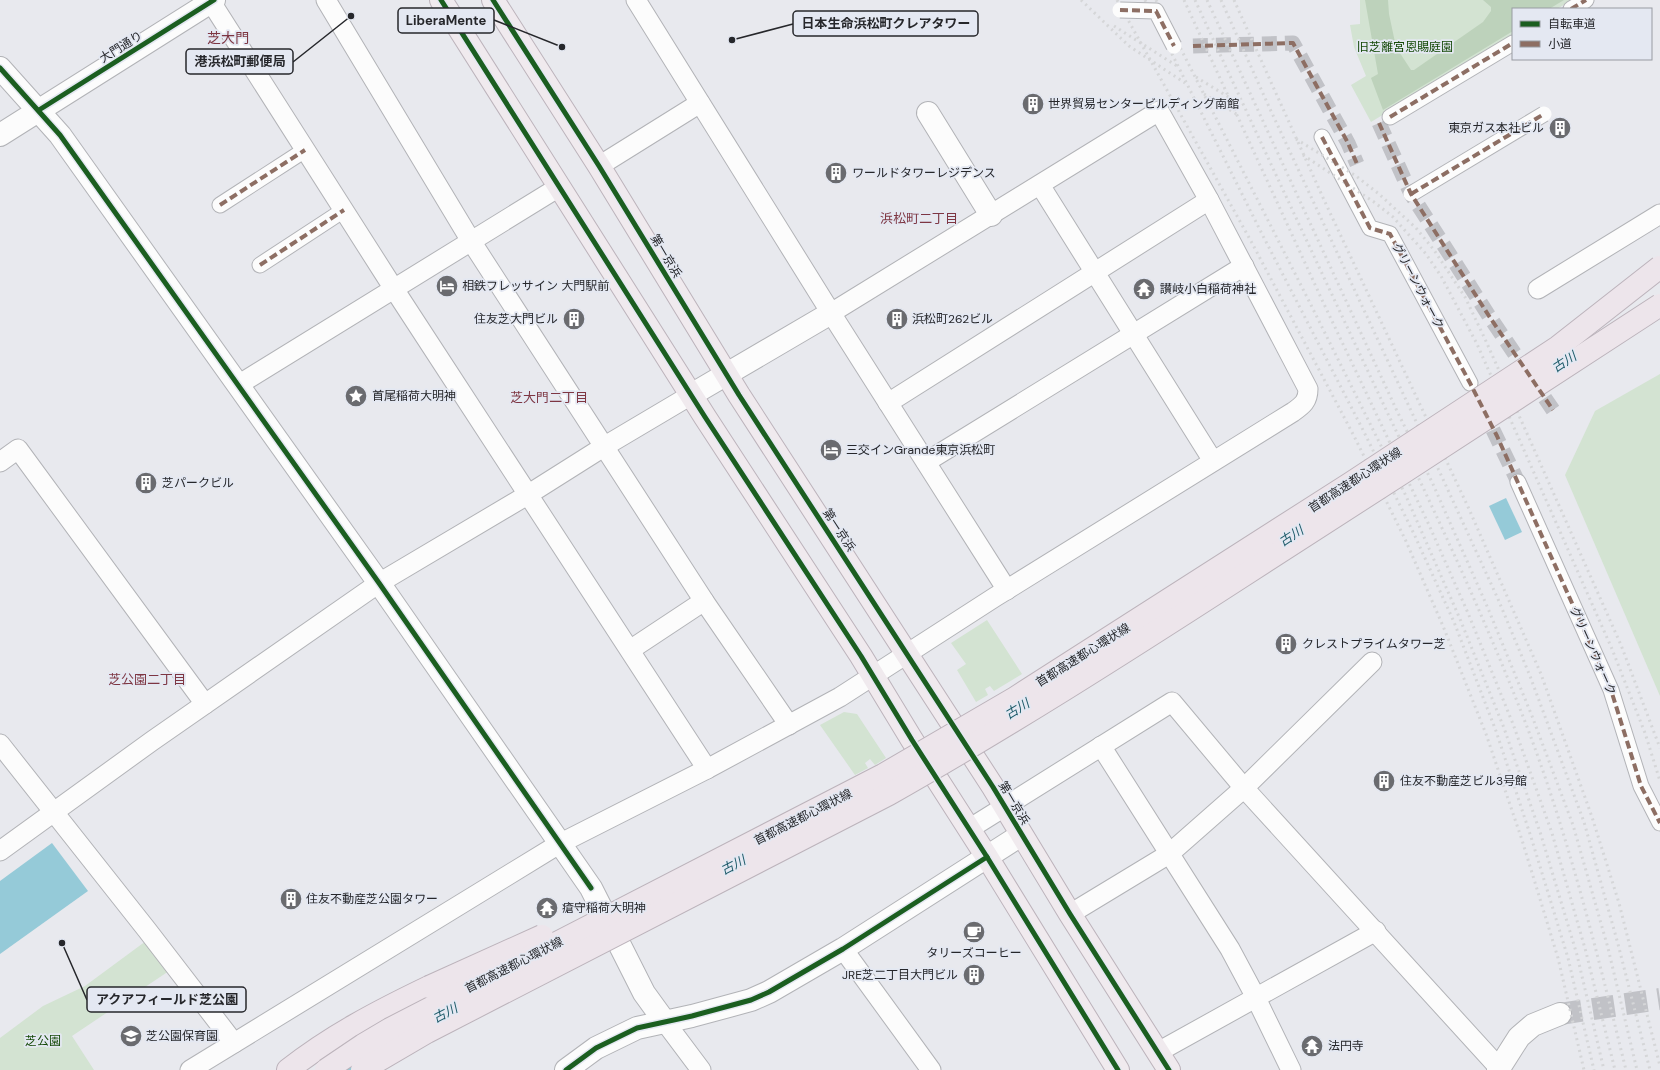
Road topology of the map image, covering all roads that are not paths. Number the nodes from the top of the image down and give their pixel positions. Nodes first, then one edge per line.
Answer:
1 (326, 0) edge
2 (441, 0) edge
3 (493, 0) edge
4 (636, 0) edge
5 (1586, 0) edge
6 (213, 1) edge
7 (1573, 8) edge
8 (1120, 10) dead end
9 (1512, 45) edge
10 (1174, 46) dead end
11 (0, 68) edge
12 (700, 103) junction
13 (39, 110) junction
14 (928, 113) dead end
15 (1544, 114) dead end
16 (1390, 117) dead end
17 (0, 135) edge
18 (1322, 137) dead end
19 (305, 150) junction
20 (599, 166) junction
21 (1040, 185) junction
22 (559, 187) junction
23 (1411, 194) dead end
24 (1209, 200) junction
25 (220, 205) dead end
26 (344, 210) junction
27 (1660, 214) edge
28 (992, 215) junction
29 (471, 241) junction
30 (260, 265) dead end
31 (1244, 266) junction
32 (1660, 267) edge
33 (1094, 272) junction
34 (1660, 281) edge
35 (394, 288) junction
36 (1538, 289) dead end
37 (1660, 305) edge
38 (831, 313) junction
39 (1660, 323) edge
40 (1133, 333) junction
41 (1558, 347) junction
42 (726, 374) junction
43 (1470, 383) dead end
44 (238, 385) junction
45 (1527, 392) junction
46 (691, 395) junction
47 (888, 403) junction
48 (605, 446) junction
49 (1213, 461) junction
50 (0, 462) edge
51 (926, 462) junction
52 (1518, 482) tunnel mouth
53 (529, 494) junction
54 (379, 583) junction
55 (1007, 590) junction
56 (704, 601) junction
57 (630, 650) junction
58 (907, 654) junction
59 (1372, 662) dead end
60 (873, 677) junction
61 (205, 704) junction
62 (789, 725) junction
63 (0, 744) edge
64 (1101, 746) junction
65 (707, 769) junction
66 (1244, 788) junction
67 (1004, 807) junction
68 (54, 812) junction
69 (1660, 823) edge
70 (969, 829) junction
71 (1021, 835) junction
72 (559, 844) junction
73 (0, 851) edge
74 (1169, 854) junction
75 (987, 857) junction
76 (691, 875) junction
77 (1070, 914) junction
78 (1376, 931) junction
79 (843, 949) junction
80 (1255, 998) junction
81 (1560, 1014) tunnel mouth
82 (665, 1022) junction
83 (234, 1043) junction
84 (1164, 1061) edge
85 (1499, 1069) edge
86 (190, 1070) edge
87 (288, 1070) edge
88 (326, 1070) edge
89 (362, 1070) edge
90 (566, 1070) edge
91 (701, 1070) edge
92 (932, 1070) edge
93 (1118, 1070) edge
94 (1291, 1070) edge

1 - 29 street
2 - 22 highway
3 - 20 highway, 第一京浜
4 - 12 street
5 - 7 street
6 - 13 street, 大門通り
6 - 19 street
8 - 10 street, bridge
9 - 16 street
11 - 13 street
12 - 20 street
12 - 38 street
13 - 17 street, 大門通り
13 - 44 street
14 - 28 street
15 - 23 street, bridge
18 - 43 street, グリーンウォーク
19 - 25 street
19 - 26 street
20 - 42 highway, 第一京浜
21 - 24 street
21 - 28 street
21 - 33 street
22 - 29 street
22 - 46 highway
24 - 31 street
24 - 33 street
26 - 30 street
26 - 35 street
27 - 36 street
28 - 38 street
29 - 35 street
29 - 48 street
31 - 40 street
31 - 49 street
32 - 41 highway, 首都高速都心環状線, bridge
33 - 40 street
33 - 47 street
34 - 41 highway, bridge
35 - 44 street
35 - 53 street
37 - 45 highway, 首都高速都心環状線, bridge
38 - 42 street
38 - 47 street
39 - 45 highway, 首都高速都心環状線, bridge
40 - 49 street
40 - 51 street
41 - 76 highway, 首都高速都心環状線, bridge
42 - 46 street
42 - 58 highway, 第一京浜
44 - 54 street
45 - 89 highway, 首都高速都心環状線, bridge
46 - 48 street
46 - 60 highway
47 - 51 street
48 - 53 street
48 - 56 street
49 - 55 street
50 - 61 street
51 - 55 street
52 - 69 street, グリーンウォーク
53 - 54 street
53 - 57 street
54 - 61 street
54 - 72 street
55 - 58 street
56 - 57 street
56 - 62 street
57 - 65 street
58 - 60 street
58 - 67 highway, 第一京浜, bridge
59 - 66 street
60 - 62 street
60 - 70 highway, bridge
61 - 68 street
62 - 65 street
63 - 68 street
64 - 66 street
64 - 67 street
64 - 74 street
65 - 72 street
66 - 74 street
66 - 78 street
67 - 70 street
67 - 71 highway, 第一京浜
68 - 73 street
68 - 83 street
70 - 75 highway
71 - 75 street
71 - 77 highway, 第一京浜
72 - 82 street, bridge
72 - 83 street
74 - 77 street
74 - 80 street
75 - 79 street
75 - 93 highway
76 - 87 highway, bridge
76 - 88 highway, 首都高速都心環状線, bridge
77 - 84 highway, 第一京浜
78 - 80 street
78 - 85 street
79 - 82 street
79 - 92 street
80 - 84 street
80 - 94 street
81 - 85 street
82 - 90 street
82 - 91 street
83 - 86 street

